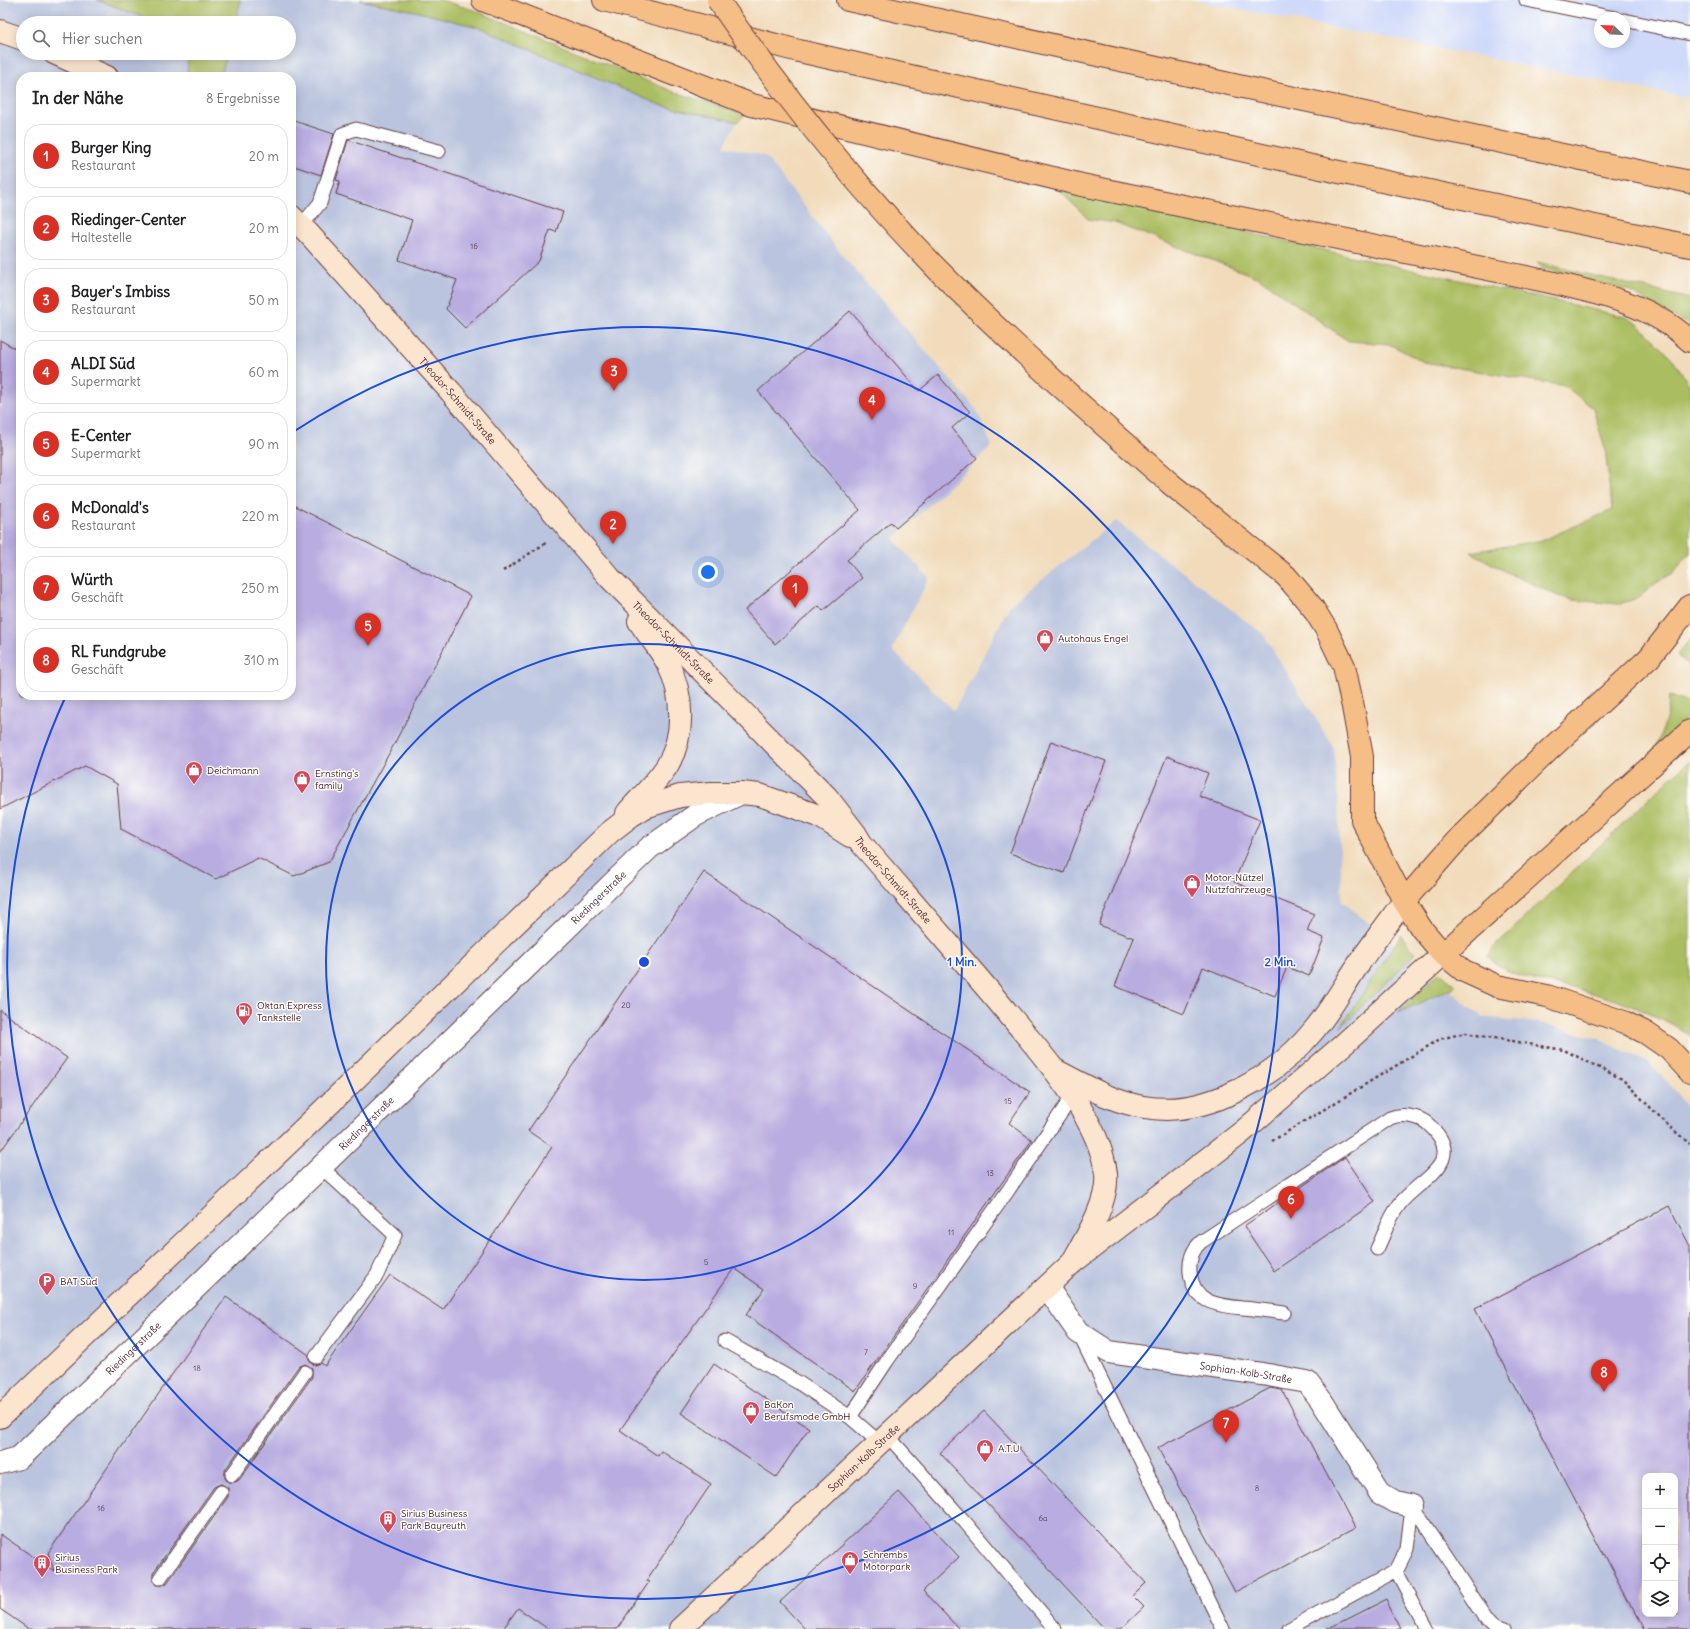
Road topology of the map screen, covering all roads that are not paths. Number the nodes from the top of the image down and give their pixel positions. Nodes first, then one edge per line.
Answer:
1 (483, 0) edge
2 (604, 0) edge
3 (718, 0) edge
4 (848, 0) edge
5 (1526, 0) edge
6 (1594, 14) edge
7 (1630, 21) edge
8 (0, 32) edge
9 (1690, 34) edge
10 (16, 38) edge
11 (69, 60) edge
12 (96, 72) edge
13 (439, 151) dead end
14 (1690, 182) edge
15 (296, 221) edge
16 (1690, 246) edge
17 (1690, 342) edge
18 (610, 578) junction
19 (1690, 606) edge
20 (1690, 732) edge
21 (741, 793) junction
22 (610, 832) junction
23 (861, 843) junction
24 (1404, 901) junction
25 (1443, 954) junction
26 (1054, 1069) junction
27 (1690, 1072) edge
28 (1072, 1097) junction
29 (321, 1167) junction
30 (1377, 1249) dead end
31 (1072, 1263) junction
32 (1047, 1287) junction
33 (1284, 1313) dead end
34 (1078, 1332) junction
35 (725, 1341) dead end
36 (316, 1357) dead end
37 (305, 1372) dead end
38 (0, 1417) edge
39 (850, 1417) junction
40 (884, 1439) junction
41 (0, 1463) edge
42 (232, 1475) dead end
43 (221, 1492) dead end
44 (1412, 1506) junction
45 (1396, 1571) junction
46 (160, 1578) dead end
47 (680, 1629) edge
48 (1055, 1629) edge
49 (1223, 1629) edge
50 (1289, 1629) edge
51 (1426, 1629) edge
52 (1504, 1629) edge

1 - 17 main road
2 - 16 main road
3 - 24 main road, bridge
4 - 14 main road
5 - 6 lane
7 - 9 lane
8 - 10 main road
11 - 12 main road
13 - 15 lane
15 - 18 main road, Theodor-Schmidt-Straße
18 - 22 main road
18 - 23 main road, Theodor-Schmidt-Straße
19 - 24 main road
20 - 25 main road
21 - 22 main road
21 - 23 main road
21 - 29 street, Riedingerstraße
22 - 38 main road
23 - 26 main road, Theodor-Schmidt-Straße
24 - 25 main road
24 - 26 main road
25 - 27 main road
25 - 31 main road
26 - 28 main road, Theodor-Schmidt-Straße
28 - 31 main road, Theodor-Schmidt-Straße
28 - 39 lane
29 - 36 lane
29 - 41 street, Riedingerstraße
30 - 33 lane
31 - 32 main road, Sophian-Kolb-Straße
32 - 34 street, Sophian-Kolb-Straße
32 - 40 main road, Sophian-Kolb-Straße
34 - 44 street, Sophian-Kolb-Straße
34 - 49 lane
35 - 39 lane
37 - 42 lane
39 - 40 lane
40 - 47 main road, Sophian-Kolb-Straße
40 - 48 lane
43 - 46 lane
44 - 45 lane
44 - 52 lane
45 - 50 lane
45 - 51 lane

